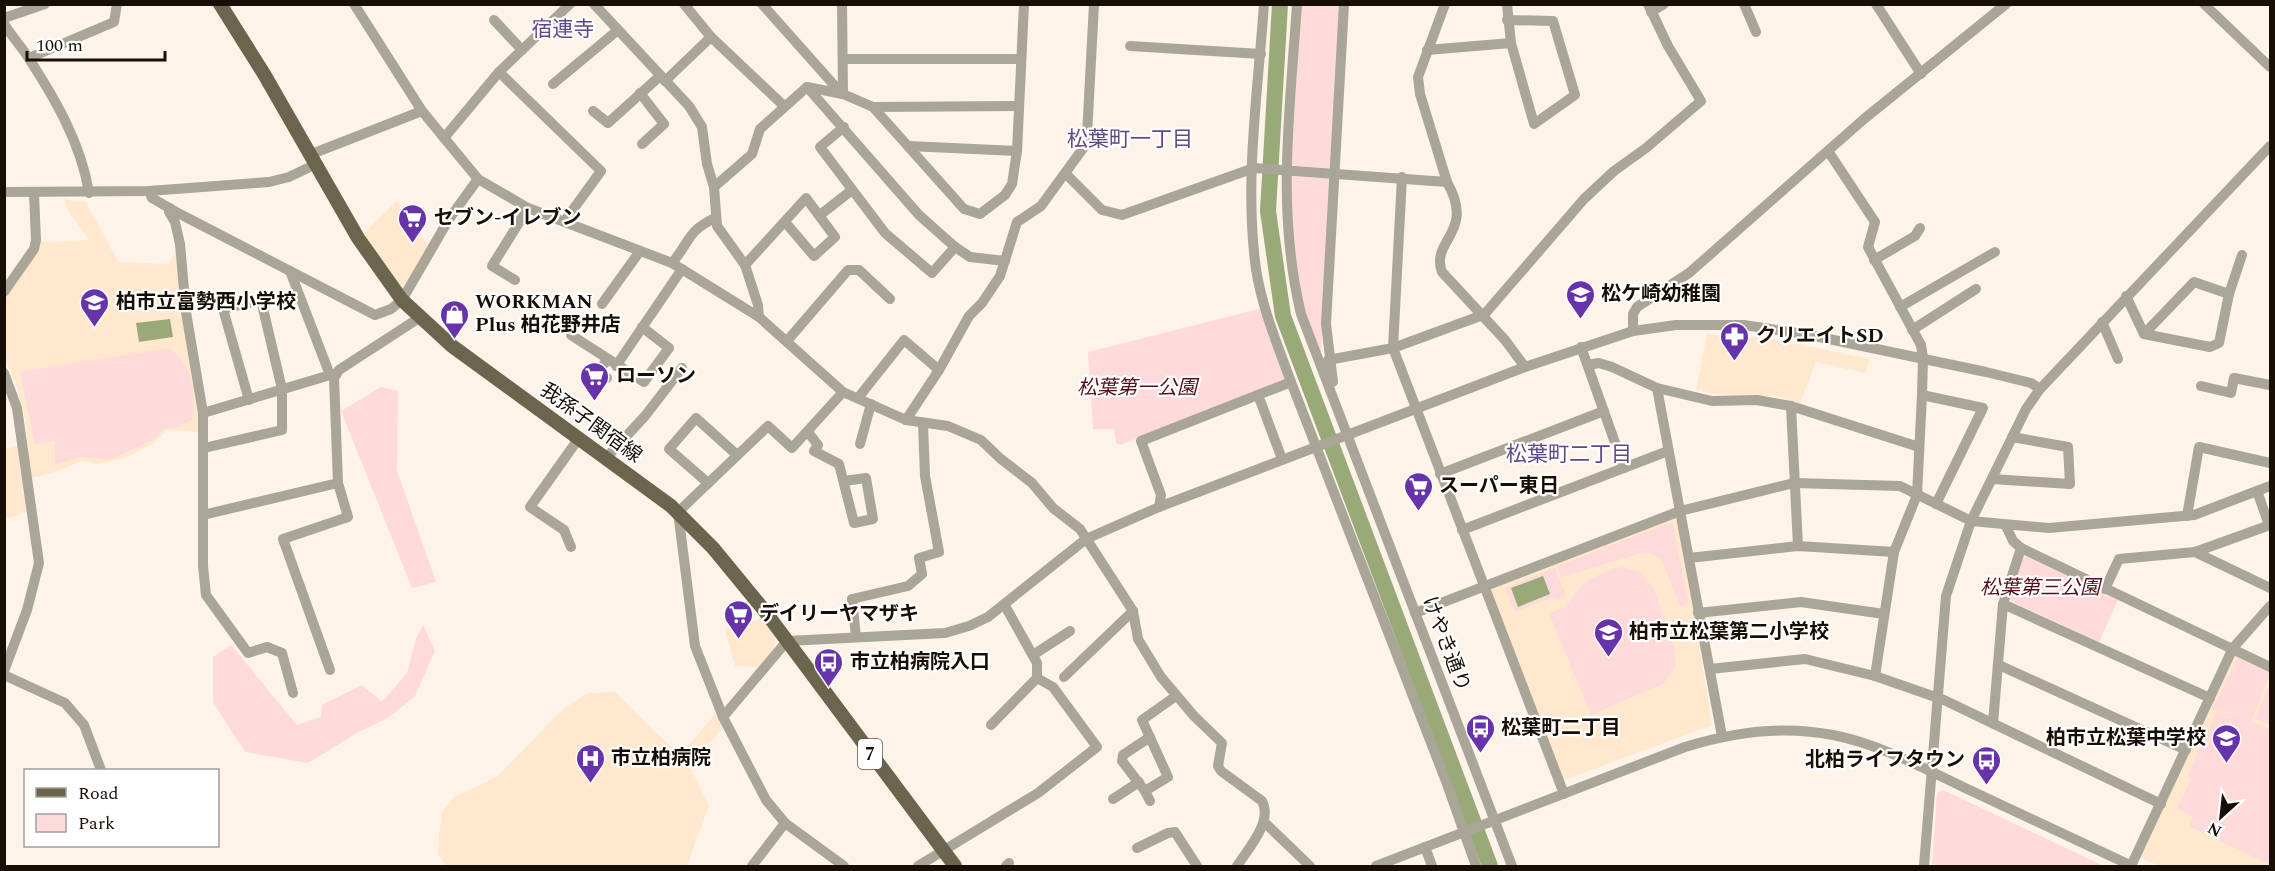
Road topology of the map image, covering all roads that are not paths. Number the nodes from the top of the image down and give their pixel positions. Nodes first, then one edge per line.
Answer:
1 (45, 4) edge
2 (117, 4) edge
3 (220, 4) edge
4 (354, 4) edge
5 (570, 4) edge
6 (594, 4) edge
7 (684, 4) edge
8 (762, 4) edge
9 (843, 4) edge
10 (1024, 4) edge
11 (1094, 4) edge
12 (1264, 4) edge
13 (1297, 4) edge
14 (1344, 4) edge
15 (1445, 4) edge
16 (1508, 4) edge
17 (1664, 4) edge
18 (1744, 4) edge
19 (1876, 4) edge
20 (2006, 4) edge
21 (2204, 4) edge
22 (1649, 8) edge
23 (4, 18) edge
24 (494, 20) dead end
25 (1508, 20) junction
26 (4, 24) edge
27 (618, 30) junction
28 (1756, 32) dead end
29 (711, 37) junction
30 (1511, 43) junction
31 (1130, 46) dead end
32 (522, 50) junction
33 (1427, 50) junction
34 (1261, 54) junction
35 (29, 58) junction
36 (843, 59) junction
37 (1021, 59) junction
38 (2271, 67) edge
39 (499, 72) junction
40 (1921, 74) junction
41 (663, 78) junction
42 (553, 84) dead end
43 (807, 87) junction
44 (640, 93) junction
45 (843, 94) junction
46 (784, 106) junction
47 (1018, 106) junction
48 (873, 107) junction
49 (422, 111) junction
50 (593, 111) dead end
51 (844, 127) junction
52 (444, 138) junction
53 (642, 144) dead end
54 (908, 146) junction
55 (2271, 146) edge
56 (1017, 151) junction
57 (1828, 151) junction
58 (312, 160) junction
59 (1257, 168) junction
60 (1281, 169) junction
61 (1334, 173) junction
62 (1066, 174) junction
63 (1402, 177) junction
64 (478, 179) junction
65 (1447, 182) junction
66 (714, 187) junction
67 (852, 190) junction
68 (149, 191) junction
69 (4, 192) edge
70 (89, 193) junction
71 (34, 194) junction
72 (170, 208) junction
73 (528, 208) junction
74 (819, 215) junction
75 (715, 218) junction
76 (564, 222) junction
77 (785, 222) junction
78 (1920, 228) dead end
79 (956, 247) junction
80 (640, 251) junction
81 (1995, 252) dead end
82 (2242, 255) dead end
83 (1874, 260) junction
84 (1005, 261) junction
85 (745, 265) junction
86 (677, 266) junction
87 (290, 271) junction
88 (515, 280) dead end
89 (1976, 289) dead end
90 (4, 292) edge
91 (2229, 294) junction
92 (2126, 296) junction
93 (890, 299) dead end
94 (402, 300) junction
95 (602, 304) dead end
96 (1900, 307) junction
97 (1483, 315) junction
98 (759, 317) junction
99 (419, 318) junction
100 (2102, 322) junction
101 (642, 327) junction
102 (1912, 330) junction
103 (1633, 331) junction
104 (2144, 334) junction
105 (571, 335) dead end
106 (787, 341) junction
107 (1581, 347) junction
108 (1393, 348) junction
109 (1923, 358) junction
110 (2118, 359) dead end
111 (1328, 360) junction
112 (611, 363) junction
113 (1588, 365) junction
114 (1525, 367) junction
115 (682, 368) dead end
116 (939, 370) junction
117 (4, 373) edge
118 (334, 374) junction
119 (607, 378) dead end
120 (1291, 382) junction
121 (2271, 385) edge
122 (2200, 386) dead end
123 (1657, 388) junction
124 (2040, 389) junction
125 (282, 390) junction
126 (843, 392) junction
127 (1258, 395) junction
128 (1922, 395) junction
129 (858, 398) junction
130 (249, 400) junction
131 (871, 404) junction
132 (1791, 406) junction
133 (1416, 408) junction
134 (1604, 411) junction
135 (203, 413) junction
136 (906, 420) junction
137 (923, 424) junction
138 (808, 432) junction
139 (1347, 435) junction
140 (2012, 437) junction
141 (579, 438) junction
142 (860, 444) dead end
143 (1317, 446) junction
144 (1919, 447) junction
145 (204, 448) junction
146 (1668, 451) junction
147 (737, 455) junction
148 (606, 458) junction
149 (1282, 459) junction
150 (2271, 463) edge
151 (1624, 468) junction
152 (1440, 474) junction
153 (1992, 479) junction
154 (844, 481) dead end
155 (338, 483) junction
156 (708, 483) junction
157 (1794, 483) junction
158 (2271, 486) edge
159 (2257, 491) junction
160 (1917, 495) junction
161 (1936, 504) junction
162 (1159, 507) junction
163 (1680, 511) junction
164 (678, 512) junction
165 (203, 515) junction
166 (2187, 516) junction
167 (1971, 521) junction
168 (2270, 525) edge
169 (2006, 526) junction
170 (1462, 530) junction
171 (1086, 539) junction
172 (1798, 546) junction
173 (571, 547) dead end
174 (2021, 548) junction
175 (1894, 552) junction
176 (2195, 552) junction
177 (1689, 558) junction
178 (1484, 587) junction
179 (2271, 588) edge
180 (2105, 589) junction
181 (1004, 604) junction
182 (2003, 604) junction
183 (2271, 606) edge
184 (1133, 611) junction
185 (1415, 613) junction
186 (1698, 613) junction
187 (1884, 614) junction
188 (1070, 631) dead end
189 (856, 637) junction
190 (787, 641) junction
191 (2233, 648) junction
192 (1033, 655) junction
193 (1999, 665) junction
194 (2271, 666) edge
195 (1710, 669) junction
196 (330, 670) dead end
197 (4, 673) edge
198 (1875, 676) junction
199 (1064, 677) dead end
200 (1037, 678) junction
201 (292, 693) dead end
202 (1176, 696) junction
203 (1936, 697) junction
204 (2210, 698) junction
205 (723, 717) junction
206 (1993, 723) junction
207 (991, 725) dead end
208 (1722, 736) junction
209 (1150, 737) junction
210 (2186, 750) junction
211 (101, 769) edge
212 (1931, 772) junction
213 (1145, 791) junction
214 (1564, 794) junction
215 (1113, 799) dead end
216 (2161, 804) junction
217 (1264, 822) junction
218 (1489, 822) junction
219 (785, 823) junction
220 (1467, 832) junction
221 (1425, 847) junction
222 (1137, 848) dead end
223 (943, 851) junction
224 (1377, 866) edge
225 (2131, 866) edge
226 (752, 867) edge
227 (844, 867) edge
228 (918, 867) edge
229 (955, 867) edge
230 (1197, 867) edge
231 (1237, 867) edge
232 (1310, 867) edge
233 (1432, 867) edge
234 (1476, 867) edge
235 (1512, 867) edge
236 (1924, 867) edge

1 - 23 street
2 - 35 street
3 - 58 main road, 我孫子関宿線 / 7
4 - 49 street
5 - 32 street
6 - 27 street
7 - 29 street
8 - 45 street
9 - 36 street
10 - 37 street
11 - 62 street
12 - 34 street
13 - 60 street
14 - 61 street
15 - 33 street
16 - 25 street
17 - 22 street
18 - 28 street
19 - 40 street
20 - 40 street
21 - 38 street
22 - 97 street
24 - 32 street
25 - 30 street
25 - 30 street
26 - 35 street
27 - 41 street
27 - 42 street
29 - 41 street
29 - 46 street
30 - 33 street
31 - 34 street
32 - 39 street
33 - 65 street
34 - 59 street
35 - 70 street
36 - 37 street
36 - 45 street
37 - 47 street
39 - 52 street
39 - 76 street
40 - 57 street
41 - 44 street
41 - 66 street
43 - 45 street
43 - 46 street
43 - 51 street
44 - 50 street
44 - 53 street
45 - 48 street
46 - 66 street
47 - 48 street
47 - 56 street
48 - 54 street
49 - 52 street
49 - 58 street
51 - 67 street
51 - 79 street
52 - 64 street
54 - 56 street
54 - 56 street
55 - 92 street
57 - 83 street
57 - 103 street
58 - 68 street
58 - 94 main road, 我孫子関宿線 / 7
59 - 60 street
59 - 62 street
59 - 120 street
60 - 61 street
60 - 139 street
61 - 63 street
61 - 111 street
62 - 84 street
63 - 65 street
63 - 108 street
64 - 73 street
64 - 94 street
65 - 97 street
66 - 75 street
67 - 74 street
67 - 79 street
68 - 70 street
68 - 72 street
69 - 71 street
70 - 71 street
71 - 90 street
72 - 87 street
72 - 135 street
73 - 76 street
73 - 88 street
74 - 77 street
74 - 77 street
75 - 85 street
75 - 86 street
76 - 80 street
77 - 85 street
78 - 83 street
79 - 84 street
80 - 86 street
80 - 95 street
81 - 96 street
82 - 91 street
83 - 96 street
84 - 116 street
85 - 98 street
86 - 98 street
86 - 101 street
87 - 94 street
87 - 118 street
89 - 102 street
91 - 104 street
91 - 104 street
92 - 100 street
92 - 104 street
93 - 106 street
94 - 99 main road, 我孫子関宿線 / 7
96 - 102 street
97 - 108 street
97 - 114 street
98 - 106 street
99 - 118 street
99 - 141 main road, 我孫子関宿線 / 7
100 - 110 street
100 - 124 street
101 - 112 street
101 - 112 street
102 - 109 street
103 - 107 street
103 - 109 street
105 - 112 street
106 - 126 street
107 - 113 street
107 - 114 street
108 - 111 street
108 - 133 street
109 - 124 street
109 - 128 street
111 - 139 street
112 - 119 street
113 - 123 street
113 - 134 street
114 - 133 street
115 - 148 street
116 - 129 street
116 - 136 street
117 - 197 street
118 - 125 street
118 - 155 street
120 - 127 street
120 - 143 street
121 - 122 street
123 - 132 street
123 - 146 street
124 - 140 street
125 - 130 street
125 - 130 street
125 - 145 street
126 - 129 street
126 - 138 street
127 - 149 street
127 - 162 street
128 - 144 street
128 - 161 street
129 - 131 street
130 - 135 street
131 - 136 street
131 - 142 street
132 - 144 street
132 - 157 street
133 - 139 street
133 - 152 street
134 - 151 street
134 - 152 street
135 - 145 street
136 - 137 street
137 - 171 street
137 - 189 street
138 - 147 street
138 - 154 street
139 - 143 street
139 - 185 street, けやき通り
140 - 153 street
140 - 153 street
141 - 148 main road, 我孫子関宿線 / 7
141 - 173 street
143 - 149 street
143 - 220 street
144 - 160 street
145 - 165 street
146 - 151 street
146 - 163 street
147 - 156 street
147 - 156 street
148 - 164 main road, 我孫子関宿線 / 7
149 - 162 street
150 - 166 street
151 - 170 street
152 - 170 street
153 - 167 street
155 - 165 street
155 - 196 street
156 - 164 street
157 - 160 street
157 - 163 street
157 - 172 street
158 - 159 street
159 - 166 street
159 - 168 street
160 - 161 street
160 - 175 street
161 - 167 street
162 - 171 street
163 - 177 street
163 - 178 street
164 - 190 main road, 我孫子関宿線 / 7
164 - 205 street
165 - 201 street
166 - 169 street
167 - 169 street
167 - 203 street
168 - 176 street
169 - 174 street
170 - 178 street
171 - 181 street
171 - 184 street
172 - 175 street
172 - 177 street
174 - 180 street
174 - 182 street
175 - 187 street
176 - 179 street
176 - 180 street
177 - 186 street
178 - 185 street
178 - 214 street
180 - 191 street
181 - 189 street
181 - 192 street
182 - 193 street
182 - 204 street
183 - 191 street
184 - 199 street
184 - 202 street
185 - 218 street, けやき通り
186 - 187 street
186 - 195 street
187 - 198 street
188 - 192 street
189 - 190 street
190 - 205 street
190 - 223 main road, 我孫子関宿線 / 7
191 - 194 street
191 - 204 street
192 - 200 street
193 - 206 street
193 - 210 street
195 - 198 street
195 - 208 street
197 - 211 street
198 - 203 street
200 - 207 street
200 - 223 street
202 - 209 street
202 - 217 street
203 - 206 street
203 - 212 street
204 - 210 street
205 - 219 street
206 - 216 street
208 - 212 street
208 - 214 street
209 - 213 street
209 - 213 street
210 - 216 street
212 - 225 street
212 - 236 street
213 - 215 street
214 - 218 street
216 - 225 street
217 - 231 street
217 - 232 street
218 - 220 street
218 - 235 street, けやき通り
219 - 226 street
219 - 227 street
220 - 221 street
220 - 234 street
221 - 224 street
221 - 233 street
222 - 230 street
223 - 228 street
223 - 229 main road, 我孫子関宿線 / 7

